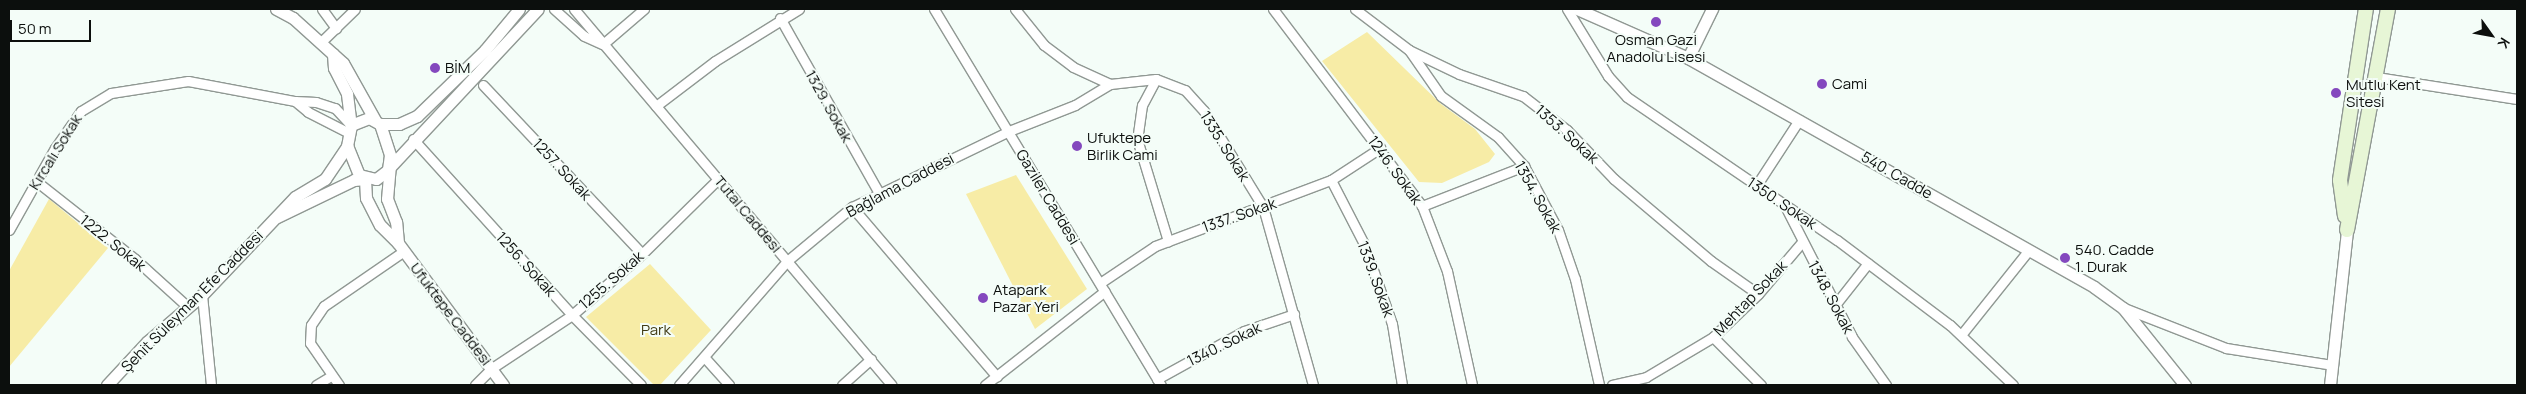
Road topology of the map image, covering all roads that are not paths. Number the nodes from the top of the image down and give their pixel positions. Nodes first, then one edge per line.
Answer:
1 (276, 9) edge
2 (322, 9) edge
3 (355, 9) edge
4 (518, 9) edge
5 (538, 9) edge
6 (554, 9) edge
7 (574, 9) edge
8 (644, 9) edge
9 (799, 9) edge
10 (934, 9) edge
11 (1015, 9) edge
12 (1273, 9) edge
13 (1355, 9) edge
14 (1566, 9) edge
15 (1712, 9) edge
16 (2366, 9) edge
17 (2388, 9) edge
18 (1582, 10) edge
19 (780, 18) junction
20 (336, 28) junction
21 (322, 42) junction
22 (603, 44) junction
23 (1409, 50) junction
24 (333, 54) junction
25 (1688, 58) junction
26 (2376, 77) junction
27 (1156, 79) junction
28 (1110, 84) junction
29 (483, 85) dead end
30 (2517, 99) edge
31 (295, 101) junction
32 (656, 106) junction
33 (1798, 120) junction
34 (378, 122) junction
35 (349, 129) junction
36 (1009, 131) junction
37 (414, 139) junction
38 (347, 146) junction
39 (1380, 148) junction
40 (1524, 166) junction
41 (390, 167) junction
42 (365, 178) junction
43 (718, 179) junction
44 (1331, 180) junction
45 (36, 181) junction
46 (1756, 186) junction
47 (879, 193) junction
48 (1784, 204) junction
49 (1422, 206) junction
50 (852, 207) junction
51 (1263, 207) junction
52 (277, 217) junction
53 (9, 230) edge
54 (2347, 230) junction
55 (1168, 241) junction
56 (1802, 242) junction
57 (401, 247) junction
58 (2028, 251) junction
59 (642, 254) junction
60 (788, 261) junction
61 (1868, 263) junction
62 (1102, 287) junction
63 (1758, 294) junction
64 (202, 295) junction
65 (1834, 305) junction
66 (188, 307) junction
67 (2123, 308) junction
68 (1294, 314) junction
69 (572, 315) junction
70 (1961, 335) junction
71 (1714, 337) junction
72 (705, 358) junction
73 (870, 359) junction
74 (2332, 365) junction
75 (492, 368) junction
76 (331, 376) junction
77 (997, 377) junction
78 (1647, 381) edge
79 (1159, 382) edge
80 (107, 385) edge
81 (211, 385) edge
82 (316, 385) edge
83 (339, 385) edge
84 (475, 385) edge
85 (503, 385) edge
86 (641, 385) edge
87 (680, 385) edge
88 (729, 385) edge
89 (842, 385) edge
90 (892, 385) edge
91 (985, 385) edge
92 (1313, 385) edge
93 (1402, 385) edge
94 (1472, 385) edge
95 (1599, 385) edge
96 (1612, 385) edge
97 (1761, 385) edge
98 (1886, 385) edge
99 (2013, 385) edge
100 (2185, 385) edge
101 (2330, 385) edge

1 - 21 street
2 - 20 street
3 - 20 street
4 - 34 street
5 - 37 street
6 - 22 street, Tutal Caddesi
7 - 22 street, Tutal Caddesi
8 - 22 street
9 - 19 street
10 - 36 street, Gaziler Caddesi
11 - 28 street
12 - 39 street, 1246. Sokak
13 - 23 street, 1353. Sokak
14 - 46 street, 1350. Sokak
15 - 25 street
16 - 54 main road
17 - 26 main road
18 - 25 street, 540. Cadde
19 - 32 street
19 - 47 street, 1329. Sokak
20 - 21 street
21 - 24 street
22 - 32 street, Tutal Caddesi
23 - 40 street, 1354. Sokak
23 - 63 street, 1353. Sokak
24 - 34 street
24 - 35 street
25 - 33 street, 540. Cadde
26 - 30 street
26 - 54 main road
27 - 28 street, 1335. Sokak
27 - 51 street, 1335. Sokak
27 - 55 street
28 - 36 street, 1335. Sokak
29 - 59 street, 1257. Sokak
31 - 35 street, Kırcalı Sokak
31 - 35 street, Kırcalı Sokak
31 - 45 street, Kırcalı Sokak
32 - 43 street, Tutal Caddesi
33 - 46 street
33 - 58 street, 540. Cadde
34 - 35 street
34 - 41 street
35 - 38 street
36 - 47 street, Bağlama Caddesi
36 - 62 street, Gaziler Caddesi
37 - 41 street
37 - 69 street, 1256. Sokak
38 - 42 street
38 - 52 street, Şehit Süleyman Efe Caddesi
39 - 44 street, 1337. Sokak
39 - 49 street, 1246. Sokak
40 - 49 street
40 - 95 street, 1354. Sokak
41 - 42 street
41 - 57 street, Ufuktepe Caddesi
42 - 52 street
42 - 57 street, Ufuktepe Caddesi
43 - 59 street, 1255. Sokak
43 - 60 street, Tutal Caddesi
44 - 51 street, 1337. Sokak
44 - 93 street, 1339. Sokak
45 - 53 street, Kırcalı Sokak
45 - 66 street, 1222. Sokak
46 - 48 street, 1350. Sokak
47 - 50 street, Bağlama Caddesi
48 - 56 street, 1348. Sokak
48 - 61 street, 1350. Sokak
49 - 94 street, 1246. Sokak
50 - 60 street, Bağlama Caddesi
50 - 77 street
51 - 55 street, 1337. Sokak
51 - 68 street, 1335. Sokak
52 - 64 street, Şehit Süleyman Efe Caddesi
54 - 74 street
55 - 62 street, 1337. Sokak
56 - 63 street, Mehtap Sokak
56 - 65 street, 1348. Sokak
57 - 75 street, Ufuktepe Caddesi
57 - 76 street
58 - 67 street, 540. Cadde
58 - 70 street
59 - 69 street, 1255. Sokak
60 - 72 street, Bağlama Caddesi
60 - 73 street, Tutal Caddesi
61 - 65 street
61 - 70 street, 1350. Sokak
62 - 77 street, 1337. Sokak
62 - 79 street, Gaziler Caddesi
63 - 71 street, Mehtap Sokak
64 - 66 street, Şehit Süleyman Efe Caddesi
64 - 81 street
65 - 98 street, 1348. Sokak
66 - 80 street, Şehit Süleyman Efe Caddesi
67 - 74 street
67 - 100 street, 540. Cadde
68 - 79 street, 1340. Sokak
68 - 92 street, 1335. Sokak
69 - 75 street, 1255. Sokak
69 - 86 street, 1256. Sokak
70 - 99 street, 1350. Sokak
71 - 78 street, Mehtap Sokak
71 - 97 street
72 - 87 street, Bağlama Caddesi
72 - 88 street
73 - 89 street
73 - 90 street, Tutal Caddesi
74 - 101 street
75 - 84 street, 1255. Sokak
75 - 85 street, Ufuktepe Caddesi
76 - 82 street
76 - 83 street
77 - 91 street, 1337. Sokak
78 - 96 street, Mehtap Sokak

